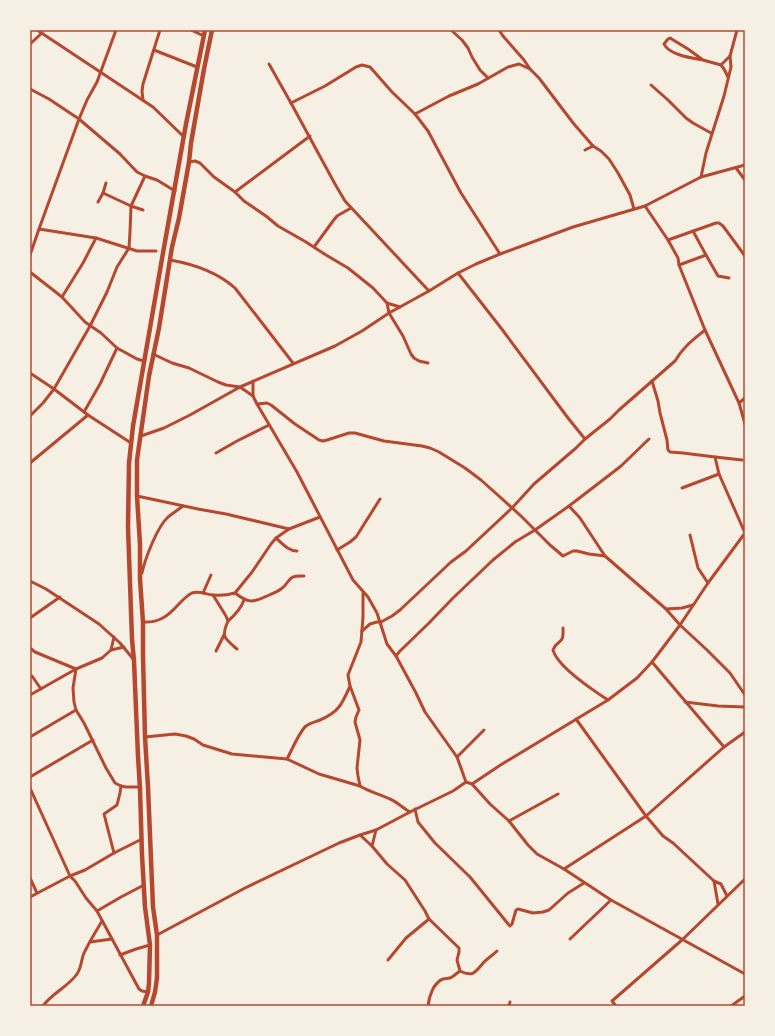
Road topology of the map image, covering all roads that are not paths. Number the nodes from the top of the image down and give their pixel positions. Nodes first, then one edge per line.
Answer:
1 (37, 30) edge
2 (116, 30) edge
3 (160, 30) edge
4 (191, 30) edge
5 (205, 30) edge
6 (212, 30) edge
7 (451, 30) edge
8 (499, 30) edge
9 (737, 30) edge
10 (42, 33) junction
11 (204, 36) junction
12 (30, 44) edge
13 (154, 50) junction
14 (730, 56) junction
15 (702, 60) junction
16 (269, 64) dead end
17 (720, 65) junction
18 (197, 67) junction
19 (530, 69) junction
20 (101, 73) junction
21 (728, 77) junction
22 (488, 78) junction
23 (651, 85) dead end
24 (30, 89) edge
25 (142, 100) junction
26 (291, 103) junction
27 (415, 114) junction
28 (79, 119) junction
29 (711, 133) junction
30 (310, 136) junction
31 (184, 137) junction
32 (593, 146) junction
33 (585, 150) dead end
34 (190, 162) junction
35 (745, 165) edge
36 (736, 168) junction
37 (145, 176) junction
38 (701, 177) junction
39 (745, 180) edge
40 (106, 183) dead end
41 (175, 191) junction
42 (235, 192) junction
43 (103, 193) junction
44 (98, 202) dead end
45 (131, 206) junction
46 (645, 206) junction
47 (351, 208) junction
48 (634, 209) junction
49 (143, 210) dead end
50 (38, 229) junction
51 (693, 231) junction
52 (96, 238) junction
53 (668, 240) junction
54 (314, 247) junction
55 (129, 248) junction
56 (156, 251) dead end
57 (500, 254) junction
58 (30, 255) edge
59 (706, 255) junction
60 (745, 256) edge
61 (170, 260) junction
62 (679, 265) junction
63 (30, 272) edge
64 (458, 273) junction
65 (729, 278) dead end
66 (429, 291) junction
67 (62, 297) junction
68 (387, 303) junction
69 (400, 307) junction
70 (389, 313) junction
71 (90, 326) junction
72 (705, 330) junction
73 (117, 348) junction
74 (153, 354) junction
75 (144, 361) junction
76 (293, 363) junction
77 (428, 363) dead end
78 (30, 373) edge
79 (253, 381) junction
80 (652, 381) junction
81 (240, 387) junction
82 (54, 389) junction
83 (253, 396) junction
84 (745, 398) edge
85 (739, 403) junction
86 (257, 404) junction
87 (84, 412) junction
88 (88, 415) junction
89 (30, 416) edge
90 (745, 424) edge
91 (269, 425) junction
92 (140, 436) junction
93 (585, 439) junction
94 (649, 439) dead end
95 (131, 443) junction
96 (216, 453) dead end
97 (714, 457) junction
98 (744, 459) edge
99 (30, 463) edge
100 (718, 474) junction
101 (682, 488) dead end
102 (137, 496) junction
103 (380, 499) dead end
104 (183, 506) junction
105 (569, 506) junction
106 (512, 508) junction
107 (320, 517) junction
108 (289, 529) junction
109 (535, 530) junction
110 (690, 535) dead end
111 (276, 538) junction
112 (337, 550) junction
113 (297, 551) dead end
114 (605, 556) junction
115 (211, 575) dead end
116 (304, 576) dead end
117 (140, 579) junction
118 (30, 581) edge
119 (708, 583) junction
120 (363, 592) junction
121 (203, 593) junction
122 (235, 593) junction
123 (213, 595) junction
124 (60, 597) junction
125 (244, 600) junction
126 (693, 605) junction
127 (666, 609) junction
128 (30, 618) edge
129 (228, 621) junction
130 (143, 622) junction
131 (381, 622) junction
132 (680, 625) junction
133 (564, 628) dead end
134 (362, 631) junction
135 (224, 635) junction
136 (114, 637) junction
137 (124, 647) junction
138 (30, 648) edge
139 (237, 649) dead end
140 (111, 650) junction
141 (216, 651) dead end
142 (35, 652) junction
143 (30, 655) edge
144 (396, 656) junction
145 (134, 661) junction
146 (652, 662) junction
147 (76, 669) junction
148 (32, 676) dead end
149 (350, 686) junction
150 (41, 689) junction
151 (30, 695) edge
152 (745, 695) edge
153 (608, 700) junction
154 (685, 702) junction
155 (745, 707) edge
156 (76, 710) junction
157 (576, 719) junction
158 (484, 730) dead end
159 (745, 732) edge
160 (145, 736) junction
161 (30, 737) edge
162 (92, 740) junction
163 (724, 747) junction
164 (457, 756) junction
165 (288, 759) junction
166 (30, 777) edge
167 (466, 782) junction
168 (472, 784) junction
169 (121, 786) junction
170 (360, 786) junction
171 (140, 787) junction
172 (30, 788) edge
173 (558, 794) dead end
174 (415, 809) junction
175 (410, 812) junction
176 (646, 816) junction
177 (509, 821) junction
178 (376, 830) junction
179 (360, 835) junction
180 (142, 839) junction
181 (372, 846) junction
182 (114, 853) junction
183 (564, 869) junction
184 (70, 876) junction
185 (30, 878) edge
186 (745, 879) edge
187 (714, 880) junction
188 (584, 882) junction
189 (144, 885) junction
190 (37, 893) junction
191 (727, 896) junction
192 (30, 897) edge
193 (611, 900) junction
194 (718, 904) junction
195 (97, 911) junction
196 (429, 919) junction
197 (102, 921) junction
198 (157, 935) junction
199 (112, 939) junction
200 (570, 939) dead end
201 (682, 940) junction
202 (90, 942) junction
203 (150, 945) junction
204 (497, 951) dead end
205 (120, 955) junction
206 (388, 960) dead end
207 (460, 971) junction
208 (745, 974) edge
209 (148, 992) junction
210 (745, 996) edge
211 (510, 1002) dead end
212 (43, 1006) edge
213 (144, 1006) edge
214 (151, 1006) edge
215 (428, 1006) edge
216 (509, 1006) edge
217 (616, 1006) edge
218 (731, 1006) edge

1 - 10 street
2 - 20 street
3 - 13 street
4 - 11 street
5 - 11 main road
6 - 34 main road
7 - 22 street
8 - 19 street
9 - 14 street
10 - 12 street
10 - 20 street
11 - 18 main road
13 - 18 street
13 - 25 street
14 - 17 street
14 - 21 street
15 - 15 street
15 - 17 street
16 - 26 street
17 - 21 street
18 - 31 main road
19 - 22 street
19 - 32 street
20 - 25 street
20 - 28 street
21 - 29 street
22 - 27 street
23 - 29 street
24 - 28 street
25 - 31 street
26 - 27 street
26 - 30 street
27 - 57 street
28 - 37 street
28 - 50 street
29 - 38 street
30 - 42 street
30 - 47 street
31 - 41 main road
32 - 33 street
32 - 48 street
34 - 42 street
34 - 61 main road
35 - 36 street
36 - 38 street
36 - 39 street
37 - 41 street
37 - 45 street
38 - 46 street
40 - 43 street
41 - 75 main road
42 - 54 street
43 - 44 street
43 - 45 street
45 - 49 street
45 - 55 street
46 - 48 street
46 - 53 street
47 - 54 street
47 - 66 street
48 - 57 street
50 - 52 street
50 - 58 street
51 - 53 street
51 - 59 street
51 - 60 street
52 - 55 street
52 - 67 street
53 - 62 street
54 - 68 street
55 - 56 street
55 - 71 street
57 - 64 street
59 - 62 street
59 - 65 street
61 - 74 main road
61 - 76 street
62 - 72 street
63 - 67 street
64 - 66 street
64 - 93 street
66 - 69 street
67 - 71 street
68 - 69 street
68 - 70 street
69 - 70 street
70 - 76 street
70 - 77 street
71 - 73 street
71 - 82 street
72 - 80 street
72 - 85 street
73 - 75 street
73 - 87 street
74 - 81 street
74 - 92 main road
75 - 95 main road
76 - 79 street
78 - 82 street
79 - 81 street
79 - 83 street
80 - 93 street
80 - 97 street
81 - 83 street
81 - 92 street
82 - 87 street
82 - 89 street
83 - 86 street
84 - 85 street
85 - 90 street
86 - 91 street
86 - 106 street
87 - 88 street
88 - 95 street
88 - 99 street
91 - 96 street
91 - 107 street
92 - 102 main road
93 - 106 street
94 - 105 street
95 - 145 main road
97 - 98 street
97 - 100 street
100 - 101 street
100 - 119 street
102 - 104 street
102 - 117 main road
103 - 112 street
104 - 108 street
104 - 117 street
105 - 109 street
105 - 114 street
106 - 109 street
106 - 131 street
107 - 108 street
107 - 112 street
108 - 111 street
109 - 114 street
109 - 144 street
110 - 119 street
111 - 113 street
111 - 122 street
112 - 120 street
114 - 127 street
115 - 121 street
116 - 125 street
117 - 130 main road
118 - 124 street
119 - 126 street
120 - 131 street
120 - 134 street
121 - 123 street
121 - 130 street
122 - 123 street
122 - 125 street
123 - 129 street
124 - 128 street
124 - 136 street
125 - 129 street
126 - 127 street
126 - 132 street
127 - 132 street
129 - 135 street
130 - 160 main road
131 - 134 street
131 - 144 street
132 - 146 street
132 - 152 street
133 - 153 street
134 - 149 street
135 - 139 street
135 - 141 street
136 - 137 street
136 - 140 street
137 - 140 street
137 - 145 street
138 - 142 street
140 - 147 street
142 - 143 street
142 - 147 street
144 - 164 street
145 - 171 main road
146 - 153 street
146 - 154 street
147 - 150 street
147 - 156 street
148 - 150 street
149 - 165 street
149 - 170 street
150 - 151 street
153 - 157 street
154 - 155 street
154 - 163 street
156 - 161 street
156 - 162 street
157 - 168 street
157 - 176 street
158 - 164 street
159 - 163 street
160 - 165 street
160 - 198 main road
162 - 166 street
162 - 169 street
163 - 176 street
164 - 167 street
165 - 170 street
167 - 168 street
167 - 174 street
168 - 177 street
169 - 171 street
169 - 182 street
170 - 175 street
171 - 180 main road
172 - 184 street
173 - 177 street
174 - 175 street
174 - 188 street
175 - 178 street
176 - 183 street
176 - 187 street
177 - 183 street
178 - 179 street
178 - 181 street
179 - 181 street
179 - 198 street
180 - 182 street
180 - 189 main road
181 - 196 street
182 - 184 street
183 - 188 street
184 - 190 street
184 - 195 street
185 - 190 street
186 - 191 street
187 - 191 street
187 - 194 street
188 - 193 street
189 - 195 street
189 - 203 main road
190 - 192 street
191 - 194 street
193 - 200 street
193 - 201 street
194 - 201 street
195 - 197 street
196 - 206 street
196 - 207 street
197 - 199 street
197 - 202 street
198 - 214 main road
199 - 202 street
199 - 205 street
201 - 208 street
201 - 217 street
202 - 212 street
203 - 205 street
203 - 209 main road
204 - 207 street
205 - 209 street
207 - 215 street
209 - 213 main road
210 - 218 street
211 - 216 street

